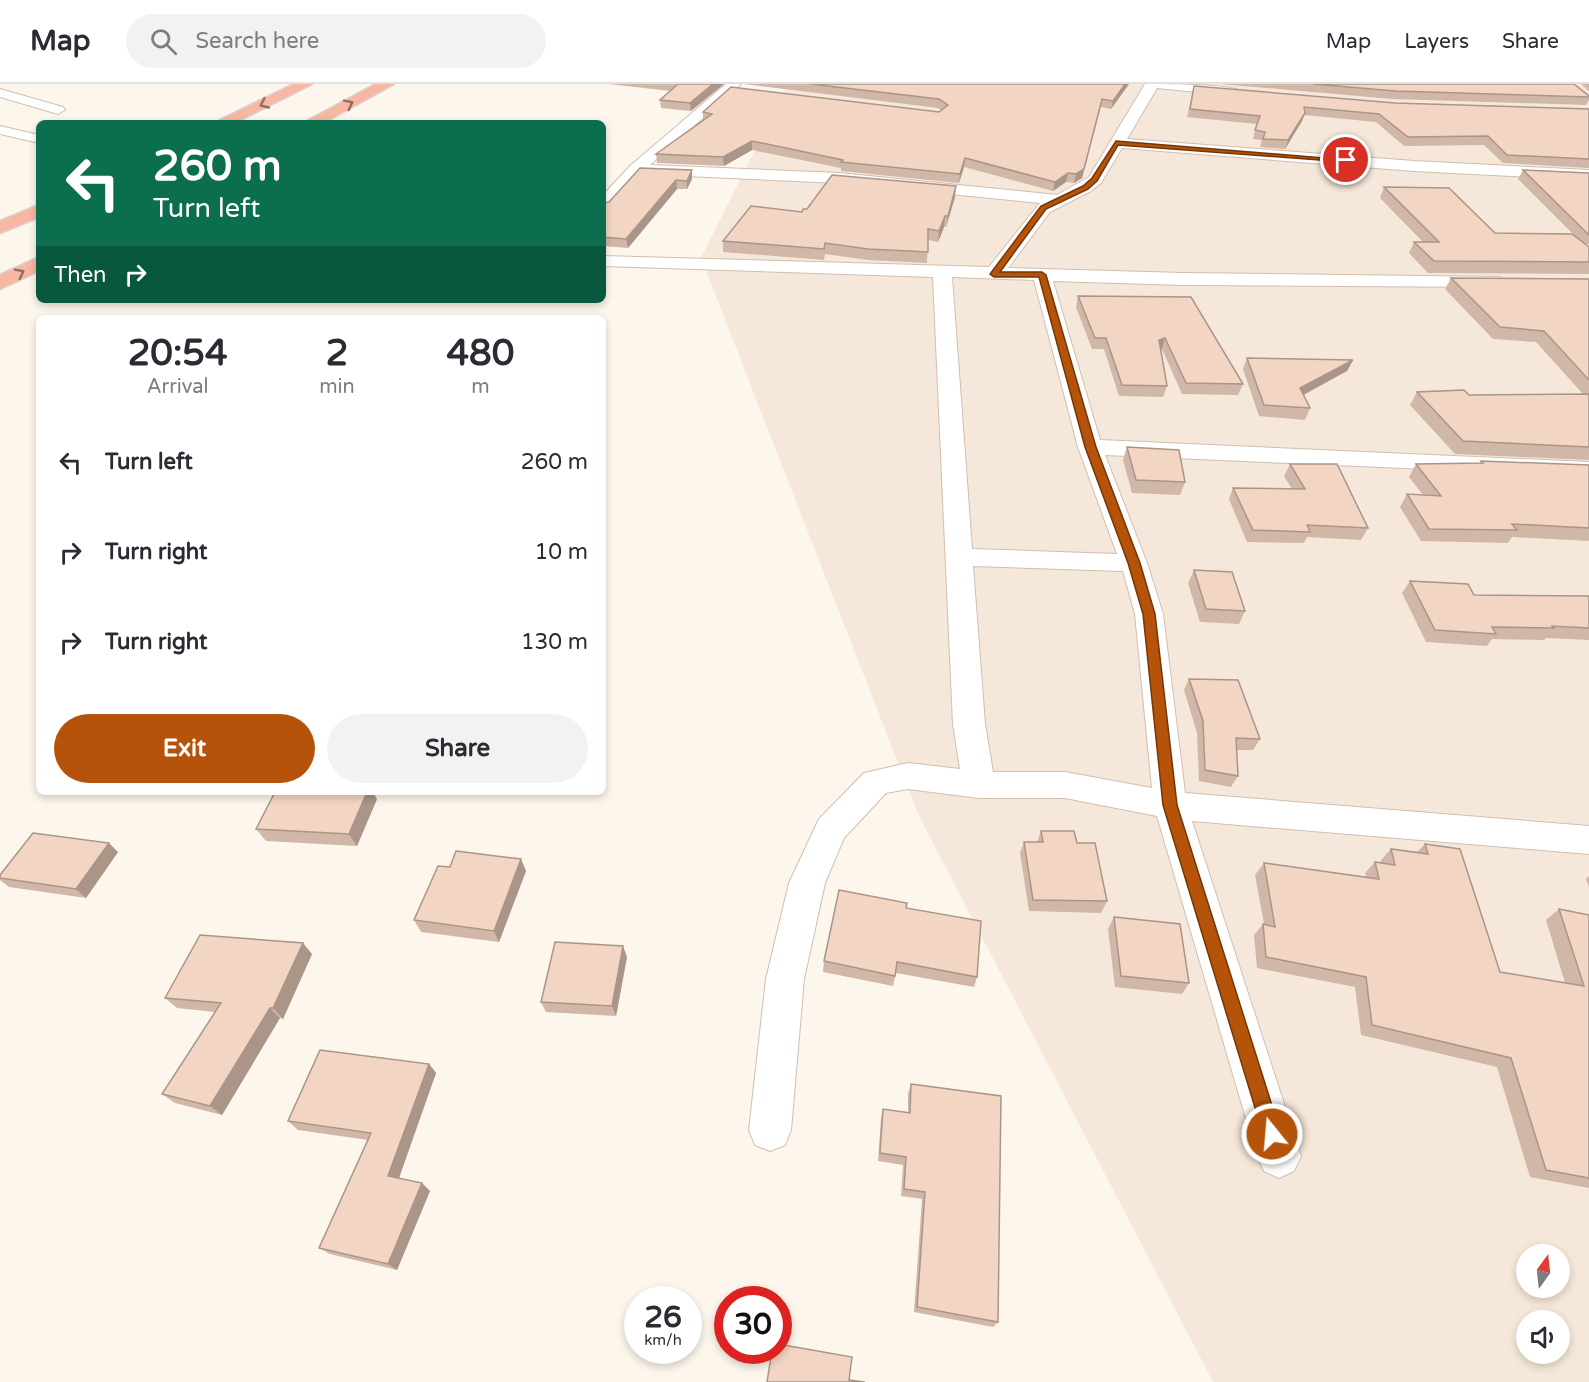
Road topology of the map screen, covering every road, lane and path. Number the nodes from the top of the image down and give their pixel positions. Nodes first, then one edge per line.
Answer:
1 (305, 84) edge
2 (387, 84) edge
3 (1152, 84) edge
4 (1158, 84) edge
5 (735, 88) edge
6 (0, 93) edge
7 (1250, 93) edge
8 (58, 110) dead end
9 (228, 120) edge
10 (317, 120) edge
11 (0, 130) edge
12 (36, 138) edge
13 (1116, 143) junction
14 (636, 169) junction
15 (1589, 175) edge
16 (1056, 200) junction
17 (606, 202) edge
18 (36, 211) edge
19 (0, 228) edge
20 (606, 261) edge
21 (36, 265) edge
22 (942, 273) junction
23 (994, 274) junction
24 (1042, 275) junction
25 (1517, 281) edge
26 (0, 283) edge
27 (1090, 447) junction
28 (1589, 469) edge
29 (961, 557) junction
30 (1134, 563) junction
31 (979, 785) junction
32 (1170, 805) junction
33 (1589, 840) edge
34 (770, 1130) dead end
35 (1279, 1156) dead end

1 -> 9 highway
10 -> 2 highway
3 - 13 street
4 - 7 street
5 - 14 street
6 - 8 street
11 - 12 street
13 - 15 street
13 - 16 street
14 - 16 street
14 - 17 street
16 - 23 street
18 - 19 highway
20 - 22 street
26 -> 21 highway
22 - 23 street
22 - 29 street
23 - 24 street
24 - 25 street
24 - 27 street
27 - 28 street
27 - 30 street
29 - 30 street
29 - 31 street
30 - 32 street
31 - 32 street
31 - 34 street
32 - 33 street
32 - 35 street

